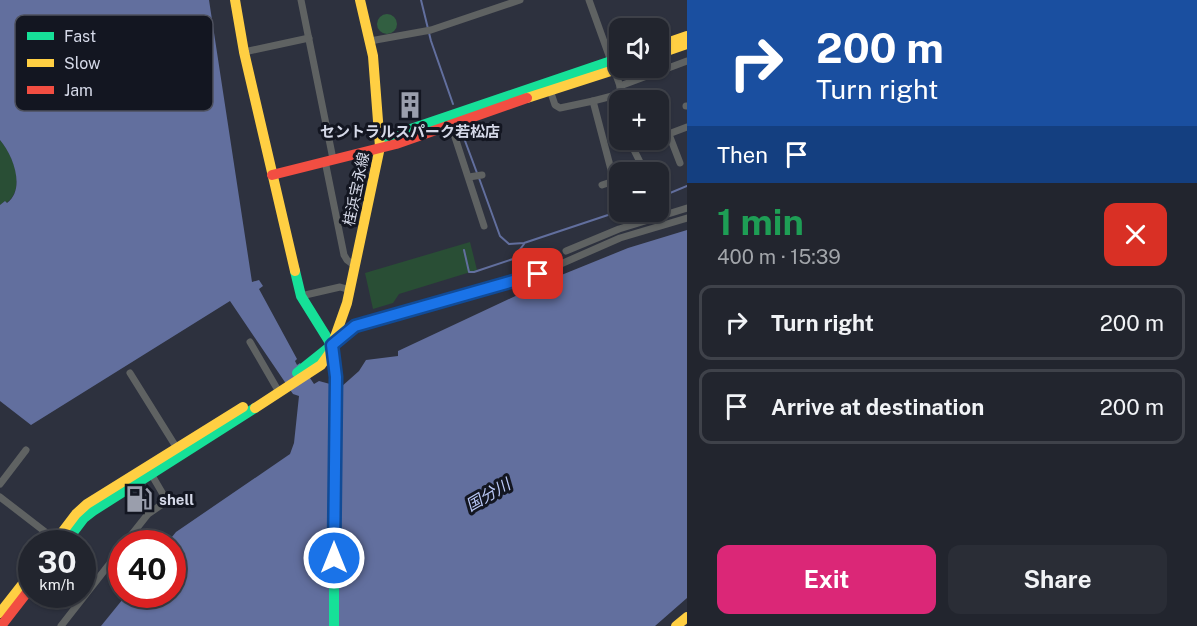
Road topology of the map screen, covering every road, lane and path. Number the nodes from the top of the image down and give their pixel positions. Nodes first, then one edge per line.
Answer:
1 (235, 0) edge
2 (301, 0) edge
3 (360, 0) edge
4 (520, 0) edge
5 (589, 0) edge
6 (687, 36) edge
7 (309, 38) junction
8 (370, 41) junction
9 (669, 42) edge
10 (687, 44) edge
11 (609, 49) edge
12 (669, 50) edge
13 (244, 52) junction
14 (687, 61) edge
15 (609, 66) edge
16 (609, 66) edge
17 (618, 78) edge
18 (620, 86) junction
19 (550, 90) junction
20 (593, 101) junction
21 (451, 125) junction
22 (687, 127) edge
23 (669, 134) edge
24 (669, 136) edge
25 (380, 147) junction
26 (329, 160) junction
27 (612, 162) edge
28 (680, 163) dead end
29 (273, 175) junction
30 (482, 175) dead end
31 (469, 177) junction
32 (609, 183) edge
33 (602, 185) dead end
34 (687, 208) edge
35 (687, 218) edge
36 (484, 226) dead end
37 (566, 251) dead end
38 (355, 266) junction
39 (350, 290) junction
40 (301, 296) junction
41 (250, 342) dead end
42 (332, 345) junction
43 (130, 373) dead end
44 (281, 387) junction
45 (26, 450) dead end
46 (179, 452) junction
47 (150, 471) junction
48 (0, 484) edge
49 (0, 497) edge
50 (43, 530) edge
51 (72, 530) edge
52 (135, 530) edge
53 (108, 566) edge
54 (18, 596) edge
55 (18, 603) edge
56 (4, 620) edge
57 (61, 626) edge
58 (334, 626) edge

1 - 13 street
2 - 7 street
3 - 8 street, 桂浜宝永線
4 - 8 street
5 - 11 street
6 - 9 street
7 - 13 street
7 - 26 street
8 - 25 street, 桂浜宝永線
10 - 12 street
13 - 29 street
14 - 18 street
15 - 19 street
16 - 25 street
17 - 18 street
18 - 20 street
19 - 20 street
19 - 21 street
20 - 27 street
21 - 25 street
21 - 31 street
22 - 23 street
24 - 28 street
25 - 26 street
25 - 38 street, 桂浜宝永線
26 - 29 street
26 - 38 street
29 - 40 street
30 - 31 street
31 - 36 street
32 - 33 street
34 - 37 street
35 - 42 street
38 - 39 street, 桂浜宝永線
39 - 40 street
39 - 42 street, 桂浜宝永線
40 - 42 street
41 - 44 street
42 - 44 street
42 - 58 street
43 - 46 street
44 - 46 street
45 - 48 street
46 - 47 street
47 - 51 street
47 - 52 street
49 - 50 street
53 - 57 street
54 - 56 street
55 - 56 street

